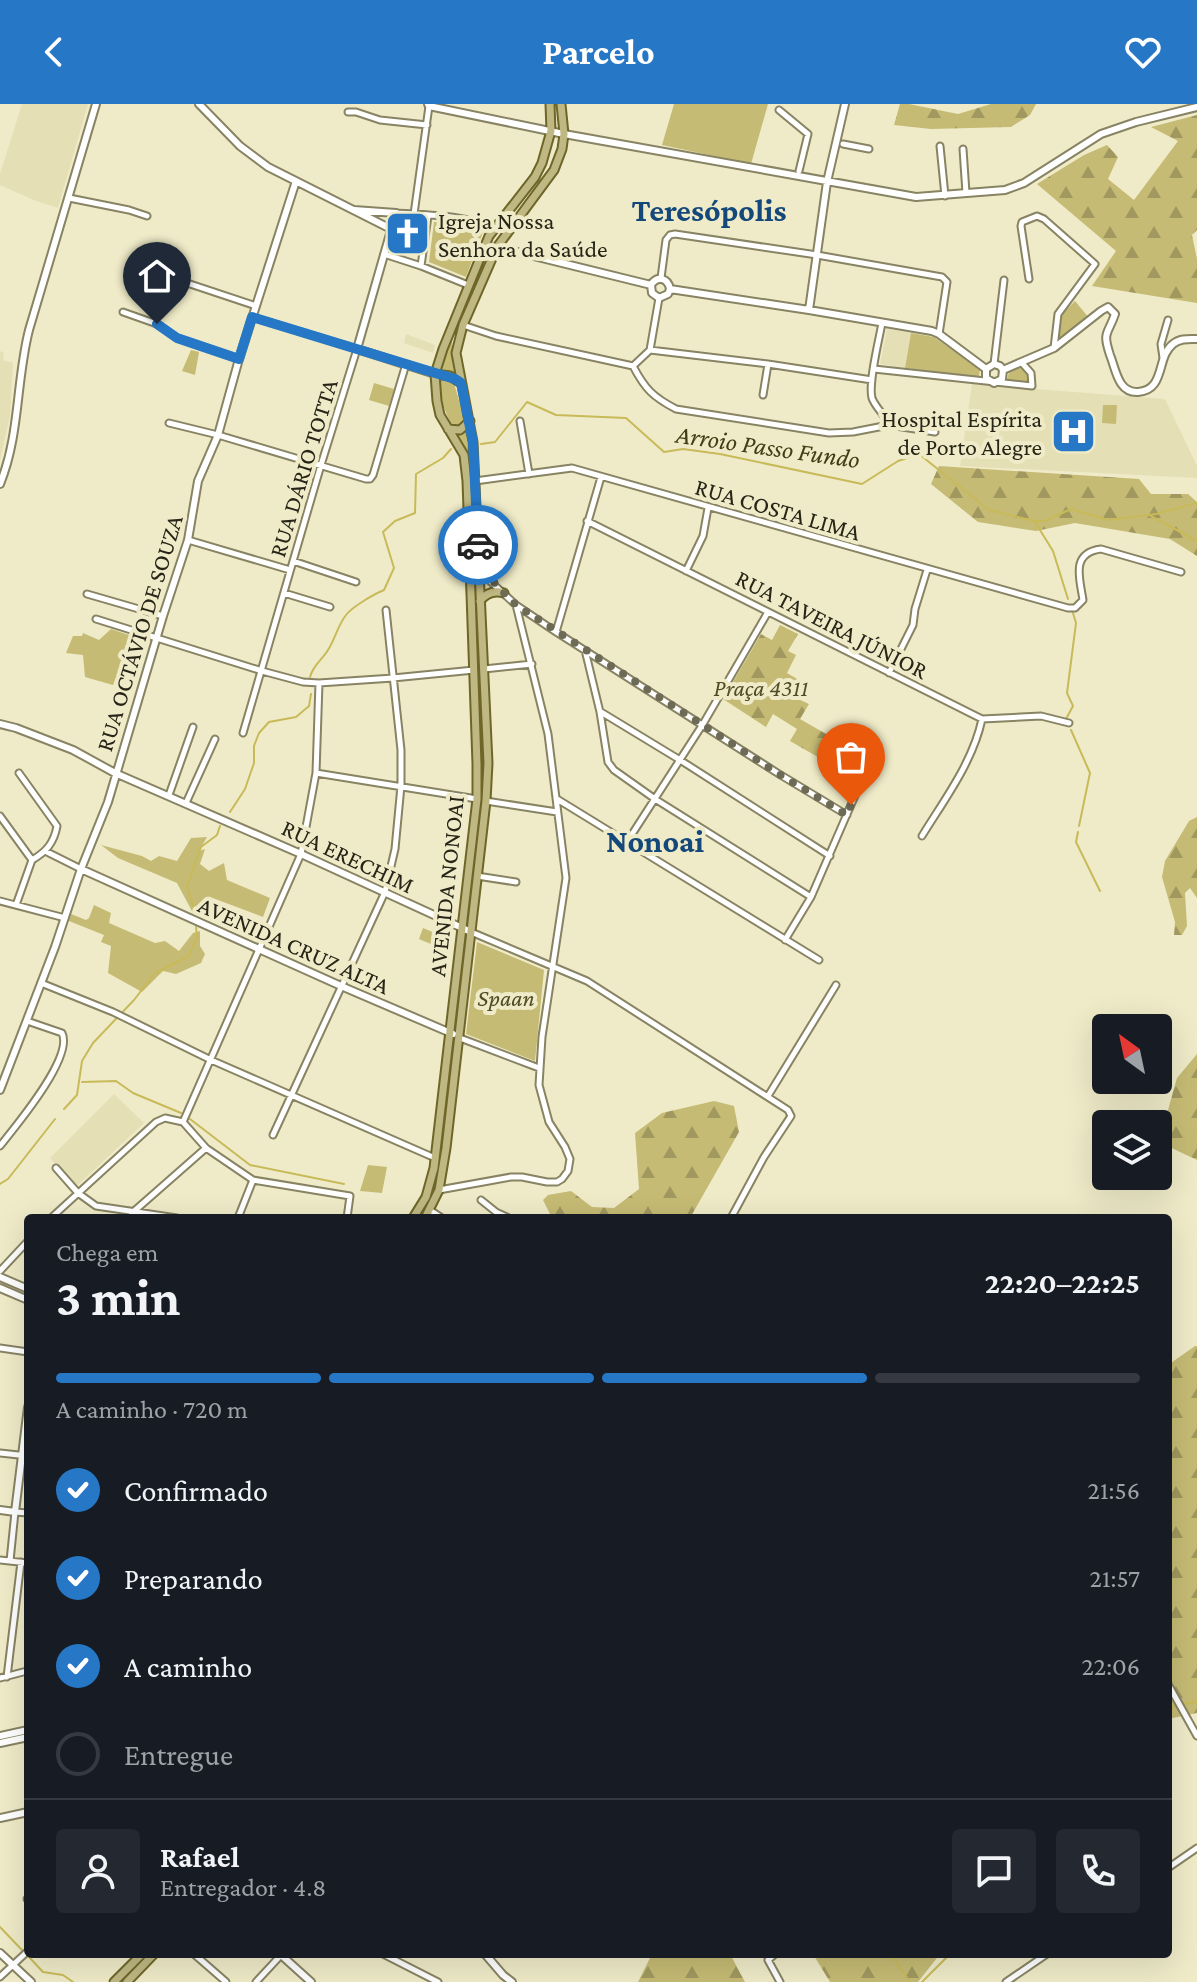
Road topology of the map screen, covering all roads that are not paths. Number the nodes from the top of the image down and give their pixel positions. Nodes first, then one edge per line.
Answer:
1 (96, 104) edge
2 (199, 104) edge
3 (550, 104) edge
4 (561, 104) edge
5 (845, 104) edge
6 (428, 105) edge
7 (1197, 107) edge
8 (779, 110) dead end
9 (348, 112) dead end
10 (427, 125) junction
11 (551, 131) junction
12 (564, 134) junction
13 (843, 144) dead end
14 (940, 146) dead end
15 (869, 149) dead end
16 (963, 149) dead end
17 (799, 171) dead end
18 (296, 181) junction
19 (827, 182) junction
20 (966, 194) junction
21 (945, 196) junction
22 (69, 198) junction
23 (354, 210) junction
24 (396, 213) junction
25 (414, 214) junction
26 (147, 216) dead end
27 (428, 216) junction
28 (494, 228) junction
29 (391, 229) junction
30 (497, 247) junction
31 (384, 254) junction
32 (817, 255) junction
33 (421, 266) junction
34 (661, 278) junction
35 (1029, 279) dead end
36 (1004, 280) dead end
37 (184, 282) dead end
38 (468, 285) junction
39 (651, 285) junction
40 (670, 289) junction
41 (659, 298) junction
42 (256, 306) junction
43 (809, 310) junction
44 (123, 312) dead end
45 (252, 317) junction
46 (1168, 320) dead end
47 (882, 323) junction
48 (463, 325) junction
49 (939, 334) junction
50 (1197, 339) edge
51 (1054, 348) junction
52 (357, 349) junction
53 (650, 350) junction
54 (239, 359) junction
55 (1163, 359) junction
56 (1021, 362) junction
57 (406, 364) junction
58 (768, 364) junction
59 (994, 364) junction
60 (633, 366) junction
61 (874, 369) junction
62 (986, 369) junction
63 (1003, 370) junction
64 (435, 374) junction
65 (872, 380) junction
66 (461, 383) junction
67 (994, 383) junction
68 (763, 395) dead end
69 (470, 421) junction
70 (520, 421) dead end
71 (169, 423) dead end
72 (889, 425) junction
73 (447, 428) junction
74 (935, 432) dead end
75 (218, 435) junction
76 (321, 465) junction
77 (529, 474) junction
78 (601, 477) junction
79 (475, 481) junction
80 (0, 484) edge
81 (708, 508) junction
82 (587, 521) junction
83 (188, 540) junction
84 (469, 552) junction
85 (293, 561) junction
86 (479, 568) junction
87 (291, 570) junction
88 (927, 570) junction
89 (686, 571) junction
90 (1181, 572) dead end
91 (356, 582) dead end
92 (501, 590) junction
93 (284, 593) junction
94 (87, 594) dead end
95 (480, 601) junction
96 (516, 605) junction
97 (330, 607) dead end
98 (386, 610) dead end
99 (768, 612) junction
100 (163, 616) junction
101 (96, 619) dead end
102 (556, 632) junction
103 (156, 637) junction
104 (584, 649) junction
105 (532, 664) junction
106 (478, 670) junction
107 (262, 671) junction
108 (889, 673) junction
109 (393, 678) junction
110 (319, 683) junction
111 (600, 712) junction
112 (982, 719) junction
113 (1069, 723) dead end
114 (0, 724) edge
115 (703, 724) junction
116 (193, 727) dead end
117 (243, 733) dead end
118 (215, 739) dead end
119 (680, 760) junction
120 (19, 773) dead end
121 (115, 773) junction
122 (316, 773) junction
123 (401, 786) junction
124 (857, 791) dead end
125 (169, 795) junction
126 (556, 798) junction
127 (477, 799) junction
128 (655, 799) junction
129 (486, 801) junction
130 (186, 803) junction
131 (557, 812) junction
132 (847, 815) junction
133 (0, 816) edge
134 (922, 836) dead end
135 (627, 842) junction
136 (47, 852) junction
137 (301, 854) junction
138 (830, 856) junction
139 (32, 860) junction
140 (81, 869) junction
141 (477, 876) junction
142 (516, 882) dead end
143 (385, 892) junction
144 (811, 897) junction
145 (0, 901) edge
146 (16, 905) junction
147 (65, 918) junction
148 (462, 928) junction
149 (471, 932) junction
150 (785, 940) junction
151 (258, 949) junction
152 (819, 960) dead end
153 (552, 966) junction
154 (41, 983) junction
155 (836, 985) dead end
156 (341, 986) junction
157 (27, 1021) junction
158 (450, 1033) junction
159 (460, 1038) junction
160 (211, 1060) junction
161 (539, 1068) junction
162 (0, 1090) edge
163 (292, 1096) junction
164 (768, 1096) junction
165 (183, 1122) junction
166 (273, 1135) dead end
167 (0, 1146) edge
168 (206, 1148) junction
169 (435, 1158) junction
170 (56, 1168) dead end
171 (253, 1180) junction
172 (439, 1190) junction
173 (78, 1193) junction
174 (481, 1200) dead end
175 (55, 1214) edge
176 (127, 1214) edge
177 (132, 1214) edge
178 (240, 1214) edge
179 (348, 1214) edge
180 (415, 1214) edge
181 (428, 1214) edge
182 (500, 1214) edge
183 (733, 1214) edge
184 (24, 1245) edge
185 (0, 1271) edge
186 (0, 1277) edge
187 (24, 1287) edge
188 (0, 1288) edge
189 (24, 1298) edge
190 (0, 1348) edge
191 (24, 1351) edge
192 (0, 1453) edge
193 (24, 1456) edge
194 (24, 1462) edge
195 (0, 1510) edge
196 (15, 1512) junction
197 (24, 1513) edge
198 (0, 1560) edge
199 (10, 1561) junction
200 (24, 1562) edge
201 (24, 1568) edge
202 (24, 1672) edge
203 (7, 1677) junction
204 (0, 1678) edge
205 (1172, 1691) edge
206 (24, 1731) edge
207 (0, 1736) edge
208 (1197, 1736) edge
209 (24, 1738) edge
210 (0, 1743) edge
211 (24, 1813) edge
212 (0, 1818) edge
213 (1197, 1848) edge
214 (1172, 1865) edge
215 (0, 1953) edge
216 (24, 1955) edge
217 (140, 1958) edge
218 (140, 1958) edge
219 (199, 1958) edge
220 (277, 1958) edge
221 (285, 1958) edge
222 (391, 1958) edge
223 (488, 1958) edge
224 (770, 1958) edge
225 (1041, 1958) edge
226 (13, 1965) junction
227 (0, 1977) edge
228 (31, 1982) edge
229 (114, 1982) edge
230 (127, 1982) edge
231 (226, 1982) edge
232 (256, 1982) edge
233 (311, 1982) edge
234 (438, 1982) edge
235 (512, 1982) edge
236 (780, 1982) edge
237 (1006, 1982) edge

1 - 22 street
2 - 18 street
3 - 11 main road
4 - 12 main road
5 - 19 street
6 - 10 street
6 - 11 street
7 - 20 street
8 - 17 street
9 - 10 street
10 - 25 street
11 - 12 street
11 - 28 main road
12 - 19 street
12 - 30 main road, AVENIDA NONOAI
13 - 15 street
14 - 21 street
16 - 20 street
18 - 23 street
18 - 42 street, RUA OCTÁVIO DE SOUZA
19 - 21 street
19 - 32 street
20 - 21 street
22 - 26 street
22 - 80 street
23 - 24 street
23 - 29 street
24 - 25 street
24 - 29 street, RUA DÁRIO TOTTA
25 - 27 street
27 - 28 street
27 - 33 street
28 - 38 main road
29 - 31 street, RUA DÁRIO TOTTA
30 - 39 street
30 - 48 main road, AVENIDA NONOAI
31 - 33 street
31 - 52 street, RUA DÁRIO TOTTA
32 - 34 street
32 - 43 street
32 - 49 street
33 - 38 street
34 - 39 street
34 - 40 street
35 - 51 street
36 - 59 street
37 - 42 street
38 - 64 main road
39 - 41 street
40 - 41 street
40 - 43 street
41 - 53 street
42 - 45 street, RUA OCTÁVIO DE SOUZA
43 - 47 street
44 - 54 street
45 - 52 street
45 - 54 street, RUA OCTÁVIO DE SOUZA
46 - 55 street
47 - 49 street
47 - 61 street
48 - 60 street
48 - 66 main road, AVENIDA NONOAI
49 - 62 street
50 - 55 street
51 - 55 street
51 - 56 street
52 - 57 street
52 - 76 street, RUA DÁRIO TOTTA
53 - 58 street
53 - 60 street
54 - 75 street, RUA OCTÁVIO DE SOUZA
56 - 63 street
56 - 67 street
57 - 64 street
57 - 76 street
58 - 65 street
58 - 68 street
59 - 62 street
59 - 63 street
60 - 72 street
61 - 65 street
61 - 67 street
62 - 67 street
63 - 67 street
64 - 66 main road
64 - 73 main road, AVENIDA NONOAI
65 - 72 street
66 - 69 main road, AVENIDA NONOAI
69 - 73 main road
69 - 79 main road, AVENIDA NONOAI
70 - 77 street
71 - 75 street
72 - 74 street
73 - 84 main road, AVENIDA NONOAI
75 - 76 street
75 - 83 street, RUA OCTÁVIO DE SOUZA
76 - 85 street, RUA DÁRIO TOTTA
77 - 78 street, RUA COSTA LIMA
77 - 79 street, RUA COSTA LIMA
78 - 81 street, RUA COSTA LIMA
78 - 82 street
79 - 86 main road, AVENIDA NONOAI
81 - 88 street, RUA COSTA LIMA
81 - 89 street
82 - 89 street, RUA TAVEIRA JÚNIOR
82 - 102 street
83 - 87 street
83 - 100 street, RUA OCTÁVIO DE SOUZA
84 - 86 main road
84 - 106 main road, AVENIDA NONOAI
85 - 87 street, RUA DÁRIO TOTTA
85 - 91 street
86 - 92 street
86 - 95 main road, AVENIDA NONOAI
87 - 93 street, RUA DÁRIO TOTTA
88 - 90 street, RUA COSTA LIMA
88 - 108 street
89 - 99 street, RUA TAVEIRA JÚNIOR
92 - 95 main road
92 - 96 street
93 - 97 street
93 - 107 street, RUA DÁRIO TOTTA
94 - 100 street
95 - 106 main road, AVENIDA NONOAI
96 - 102 street
96 - 105 street
98 - 109 street
99 - 108 street, RUA TAVEIRA JÚNIOR
99 - 115 street
100 - 103 street, RUA OCTÁVIO DE SOUZA
101 - 103 street
102 - 104 street
103 - 107 street
103 - 121 street, RUA OCTÁVIO DE SOUZA
104 - 111 street
104 - 115 street
105 - 106 street
105 - 126 street
106 - 109 street
106 - 127 main road, AVENIDA NONOAI
106 - 129 main road, AVENIDA NONOAI
107 - 110 street
107 - 117 street, RUA DÁRIO TOTTA
108 - 112 street, RUA TAVEIRA JÚNIOR
109 - 110 street
109 - 123 street
110 - 122 street
111 - 119 street
111 - 128 street
112 - 113 street, RUA TAVEIRA JÚNIOR
112 - 134 street
114 - 121 street, RUA ERECHIM
115 - 119 street
115 - 132 street
116 - 125 street
118 - 130 street
119 - 128 street
119 - 138 street
120 - 136 street
121 - 125 street, RUA ERECHIM
121 - 140 street, RUA OCTÁVIO DE SOUZA
122 - 123 street
122 - 137 street
123 - 127 street
123 - 143 street
124 - 132 street
125 - 130 street, RUA ERECHIM
126 - 131 street
126 - 135 street
127 - 148 main road, AVENIDA NONOAI
128 - 135 street
128 - 144 street
129 - 131 street
129 - 141 main road, AVENIDA NONOAI
130 - 137 street, RUA ERECHIM
131 - 153 street
132 - 138 street
133 - 139 street
135 - 150 street
136 - 139 street
136 - 140 street
137 - 143 street, RUA ERECHIM
137 - 151 street
138 - 144 street
139 - 146 street
140 - 147 street, RUA OCTÁVIO DE SOUZA
140 - 151 street, AVENIDA CRUZ ALTA
141 - 142 street
141 - 149 main road, AVENIDA NONOAI
143 - 148 street, RUA ERECHIM
143 - 156 street
144 - 150 street
145 - 146 street
146 - 147 street
147 - 154 street, RUA OCTÁVIO DE SOUZA
148 - 149 street, RUA ERECHIM
148 - 158 main road, AVENIDA NONOAI
149 - 153 street, RUA ERECHIM
149 - 159 main road, AVENIDA NONOAI
150 - 152 street
151 - 156 street, AVENIDA CRUZ ALTA
151 - 160 street
153 - 161 street
153 - 164 street, RUA ERECHIM
154 - 157 street, RUA OCTÁVIO DE SOUZA
154 - 160 street
155 - 164 street
156 - 158 street, AVENIDA CRUZ ALTA
156 - 163 street
157 - 162 street, RUA OCTÁVIO DE SOUZA
157 - 167 street
158 - 159 street, AVENIDA CRUZ ALTA
158 - 169 main road, AVENIDA NONOAI
159 - 161 street, AVENIDA CRUZ ALTA
159 - 172 main road, AVENIDA NONOAI
160 - 163 street
160 - 165 street
161 - 172 street
163 - 166 street
163 - 169 street
164 - 183 street, RUA ERECHIM
165 - 168 street
165 - 173 street
168 - 171 street
168 - 177 street
169 - 180 main road, AVENIDA NONOAI
170 - 173 street
171 - 178 street
171 - 179 street
172 - 181 main road, AVENIDA NONOAI
173 - 175 street
173 - 176 street
174 - 182 street
184 - 185 street
186 - 187 street
188 - 189 street
190 - 191 street
192 - 193 street
194 - 196 street
195 - 196 street
196 - 197 street
196 - 199 street
198 - 199 street
199 - 200 street
201 - 203 street
202 - 203 street
203 - 204 street
205 - 208 street
206 - 207 street
209 - 210 street
211 - 212 street
213 - 214 street
215 - 226 street
216 - 226 street
217 - 229 main road
218 - 230 main road
219 - 231 street
220 - 232 street
221 - 233 street
222 - 234 street
223 - 235 street
224 - 236 street
225 - 237 street
226 - 227 street
226 - 228 street

